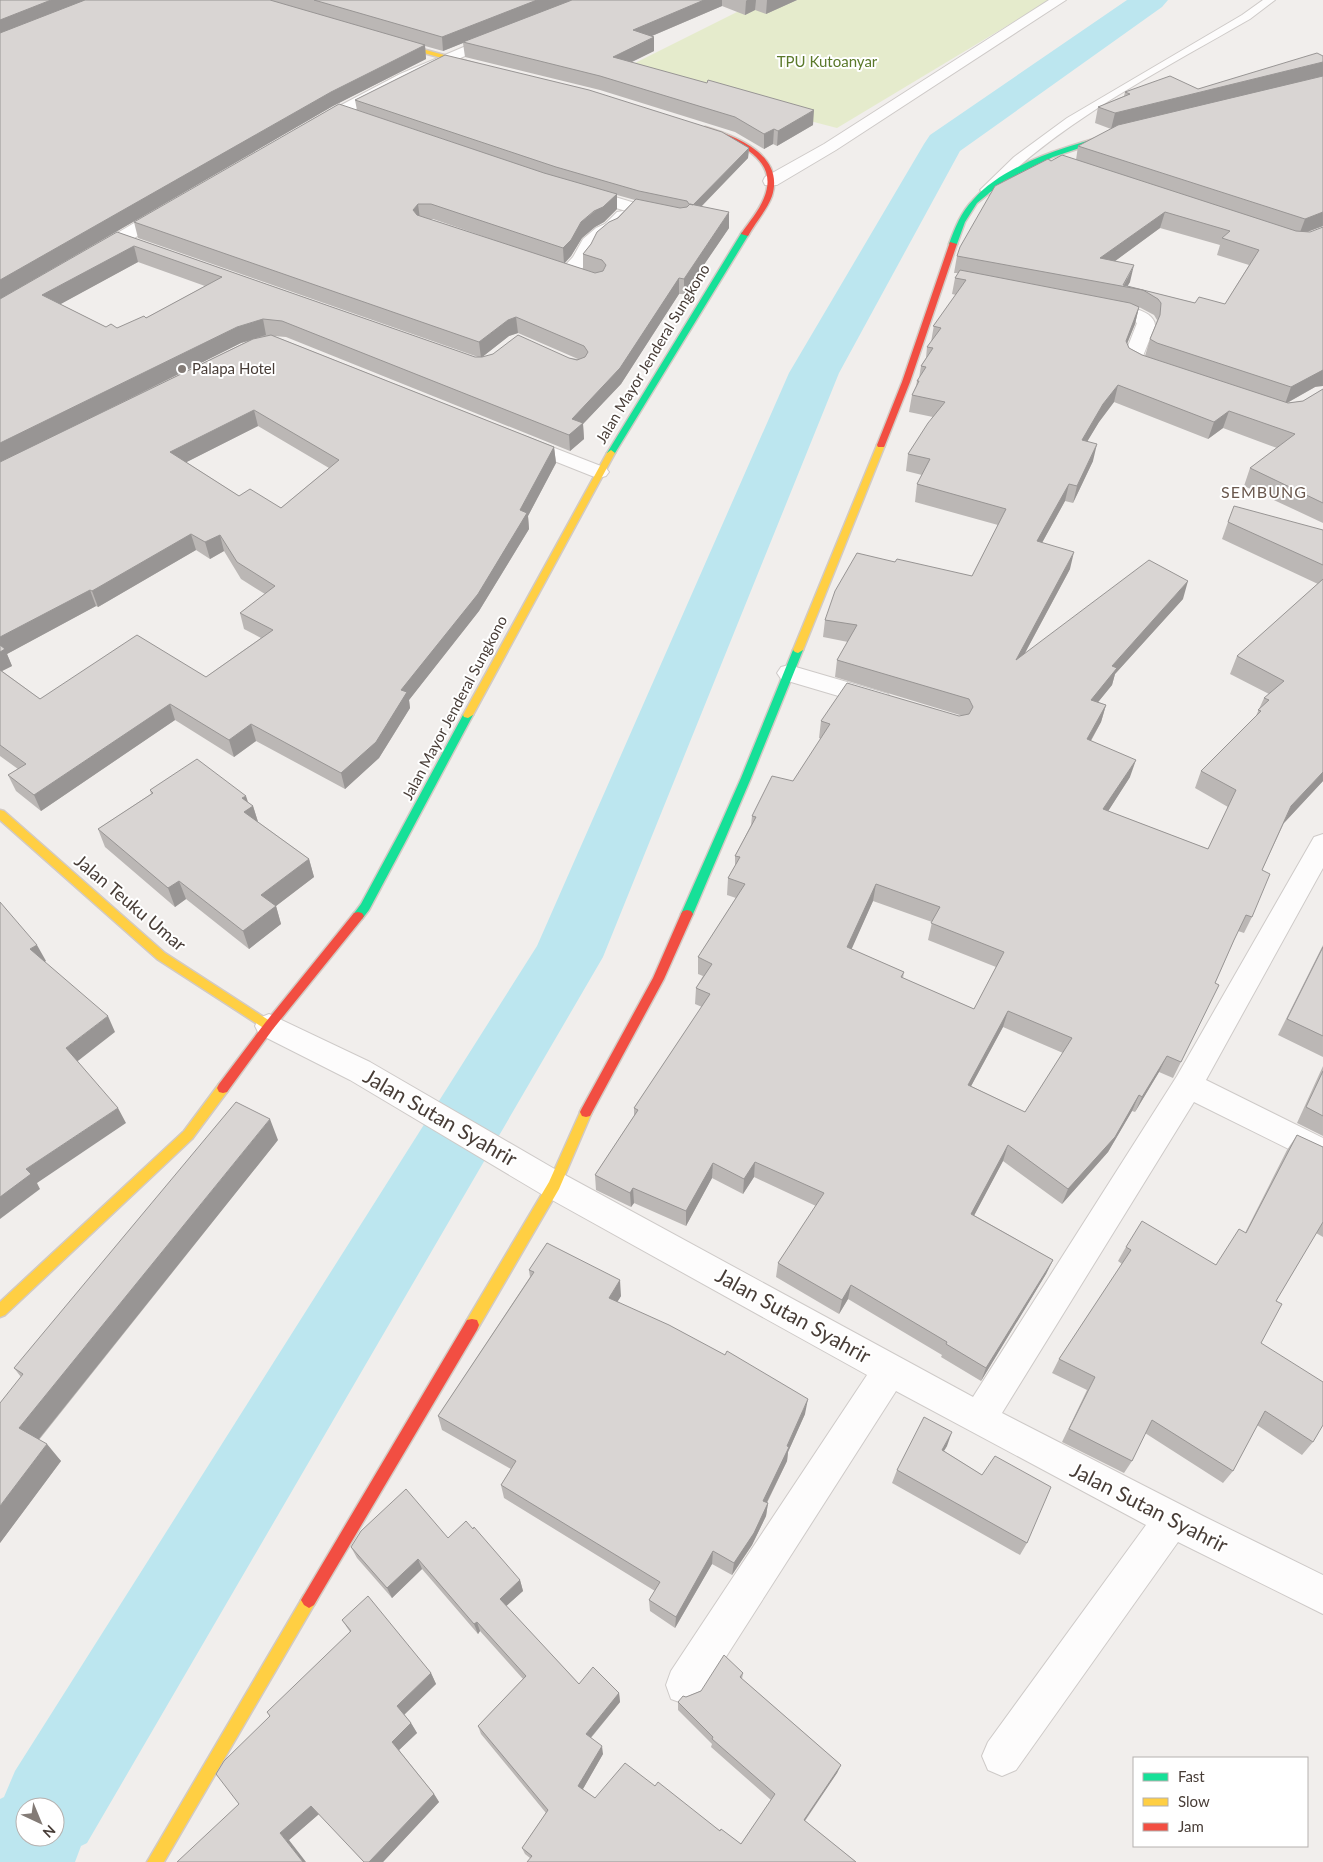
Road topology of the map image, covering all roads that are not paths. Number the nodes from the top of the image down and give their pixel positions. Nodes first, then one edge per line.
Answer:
1 (1059, 0) edge
2 (1270, 0) edge
3 (508, 32) edge
4 (379, 38) edge
5 (444, 58) junction
6 (491, 69) edge
7 (339, 111) junction
8 (356, 116) edge
9 (692, 125) edge
10 (1135, 129) edge
11 (305, 131) edge
12 (1043, 159) junction
13 (1069, 167) edge
14 (771, 182) junction
15 (563, 187) edge
16 (986, 190) junction
17 (177, 205) edge
18 (632, 207) junction
19 (680, 217) edge
20 (119, 239) junction
21 (145, 248) edge
22 (78, 264) edge
23 (589, 279) edge
24 (1082, 304) edge
25 (1179, 377) edge
26 (507, 435) edge
27 (599, 472) junction
28 (790, 673) junction
29 (900, 707) edge
30 (0, 814) edge
31 (1323, 844) edge
32 (269, 1026) junction
33 (1188, 1085) junction
34 (1323, 1153) edge
35 (547, 1180) junction
36 (0, 1311) edge
37 (890, 1370) junction
38 (979, 1419) junction
39 (1172, 1520) junction
40 (1323, 1595) edge
41 (685, 1685) dead end
42 (1002, 1756) dead end
43 (155, 1862) edge

1 - 14 street
2 - 16 lane
3 - 5 street
4 - 5 street
5 - 6 street
5 - 7 street
7 - 8 street
7 - 11 street
9 - 14 street
10 - 12 street
12 - 13 street
12 - 16 street
14 - 27 street, Jalan Mayor Jenderal Sungkono
15 - 18 street
16 - 28 street
17 - 20 street
18 - 19 street
18 - 23 street
20 - 21 street
20 - 22 street
24 - 25 street
26 - 27 street
27 - 32 street, Jalan Mayor Jenderal Sungkono
28 - 29 street
28 - 35 street
30 - 32 street, Jalan Teuku Umar
31 - 33 street
32 - 35 street, Jalan Sutan Syahrir
32 - 36 street, Jalan Mayor Jenderal Sungkono
33 - 34 street
33 - 38 street
35 - 37 street, Jalan Sutan Syahrir
35 - 43 street
37 - 38 street, Jalan Sutan Syahrir
37 - 41 street
38 - 39 street, Jalan Sutan Syahrir
39 - 40 street, Jalan Sutan Syahrir
39 - 42 street

